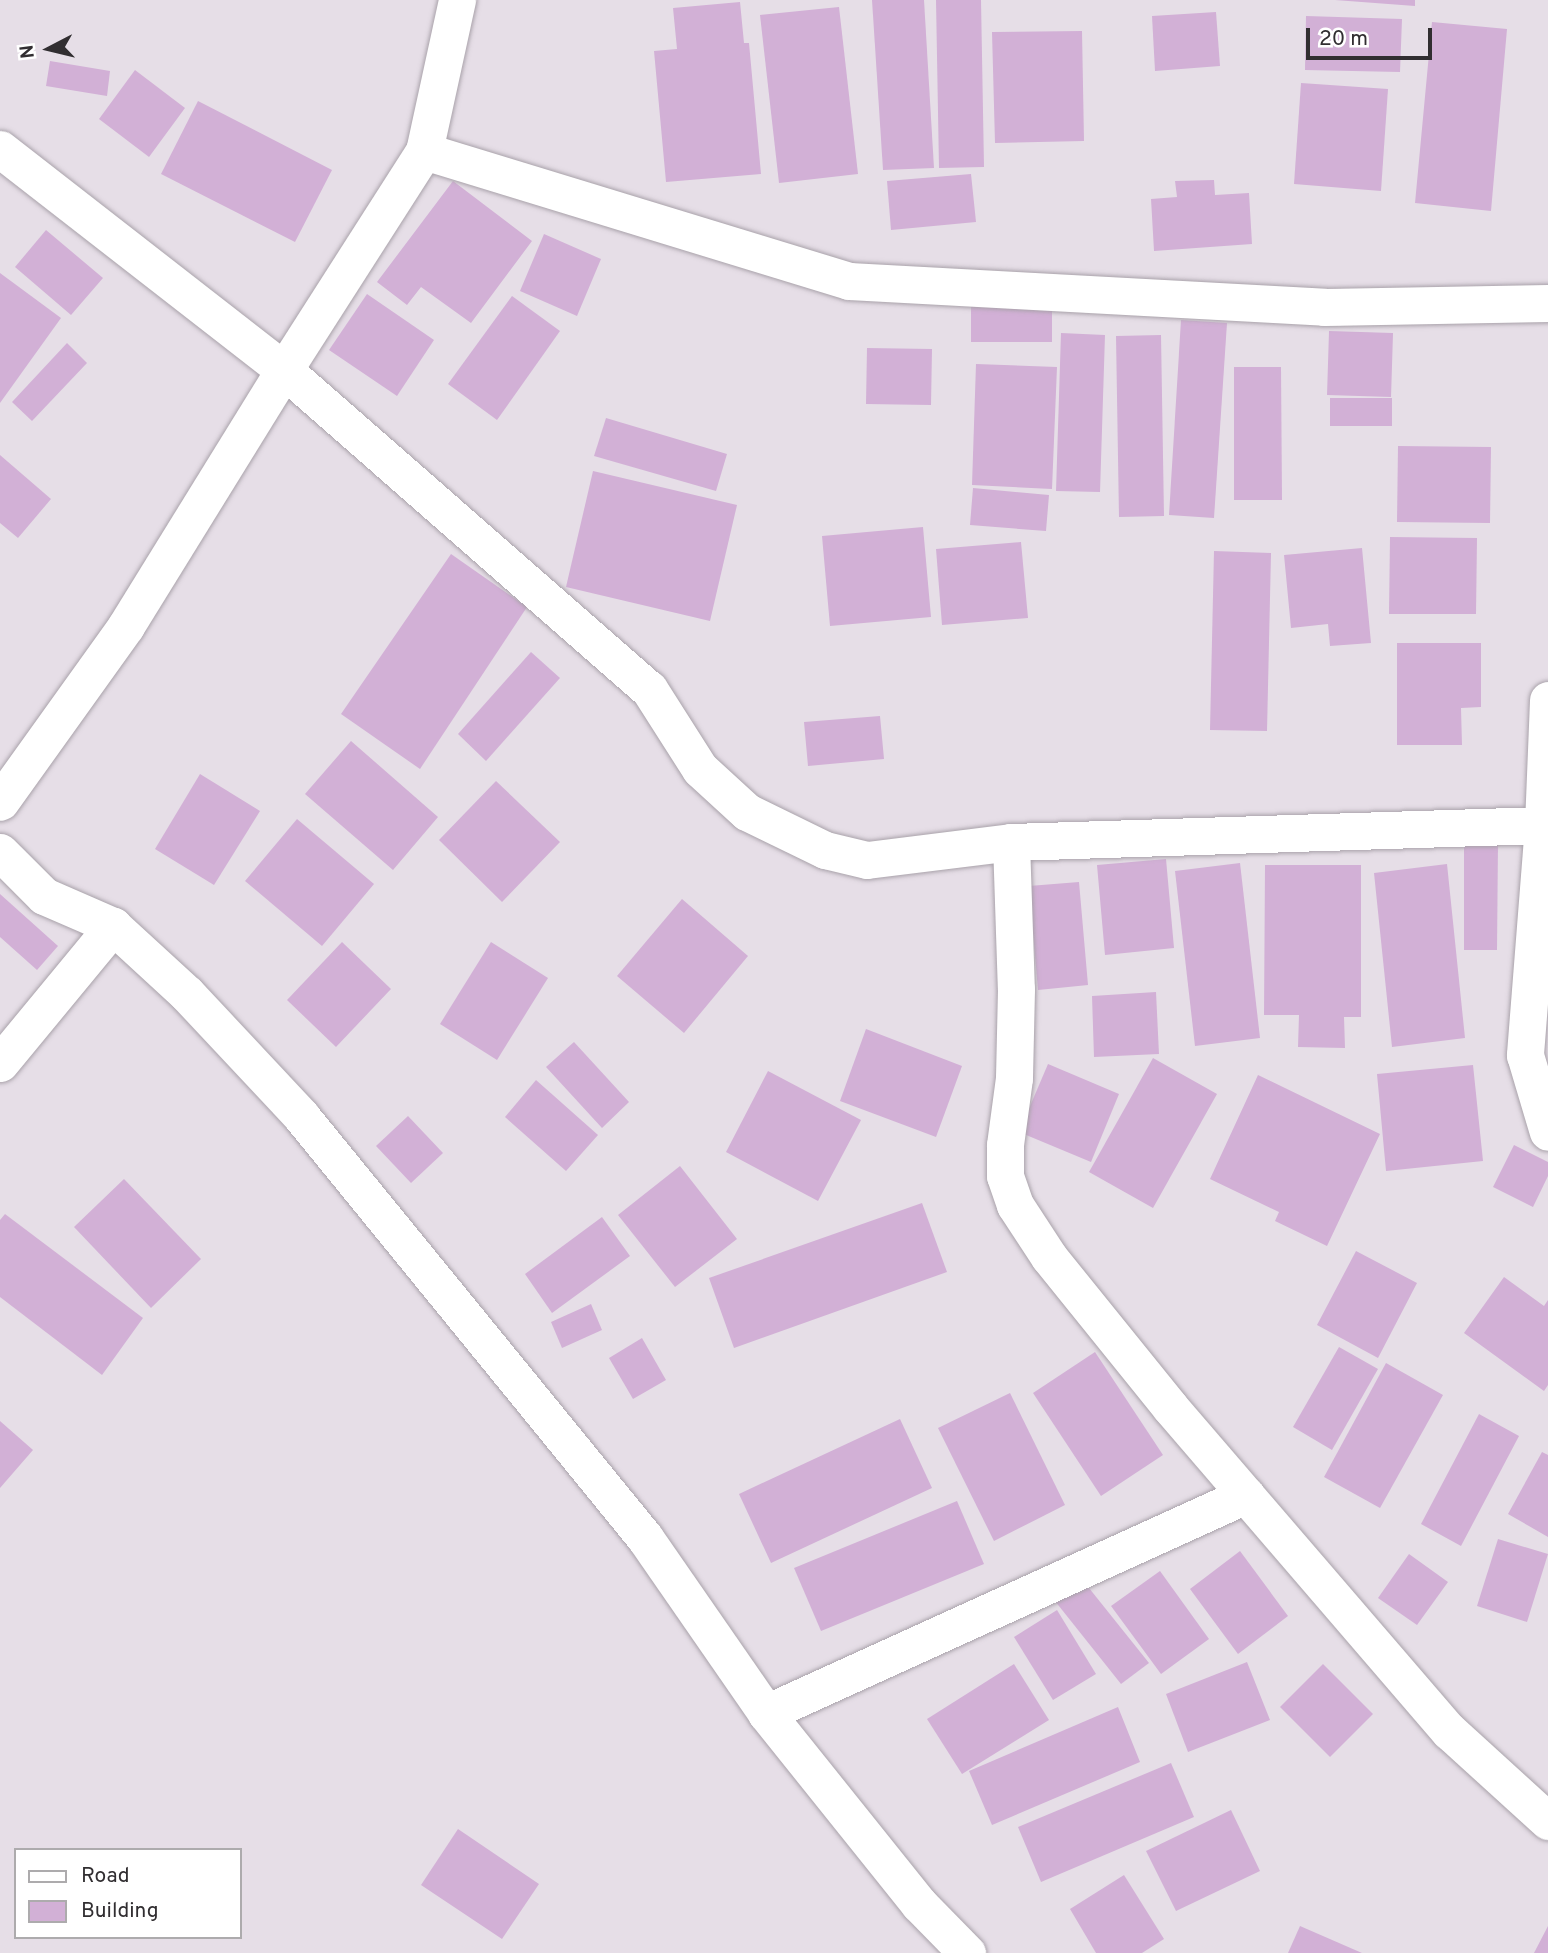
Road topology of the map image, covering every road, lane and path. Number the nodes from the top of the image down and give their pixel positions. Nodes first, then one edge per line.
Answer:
1 (457, 0) edge
2 (0, 149) edge
3 (424, 151) junction
4 (1548, 303) edge
5 (284, 370) junction
6 (1548, 700) edge
7 (0, 802) edge
8 (1545, 825) edge
9 (1011, 842) junction
10 (0, 852) edge
11 (113, 926) junction
12 (0, 1063) edge
13 (1548, 1132) edge
14 (1246, 1494) junction
15 (766, 1713) junction
16 (1548, 1821) edge
17 (968, 1953) edge

1 - 3 street
2 - 5 street
3 - 4 street
3 - 5 street
5 - 7 street
5 - 9 street
6 - 8 street
8 - 9 street
8 - 13 street
9 - 14 street
10 - 11 street
11 - 12 street
11 - 15 street
14 - 15 street
14 - 16 street
15 - 17 street

